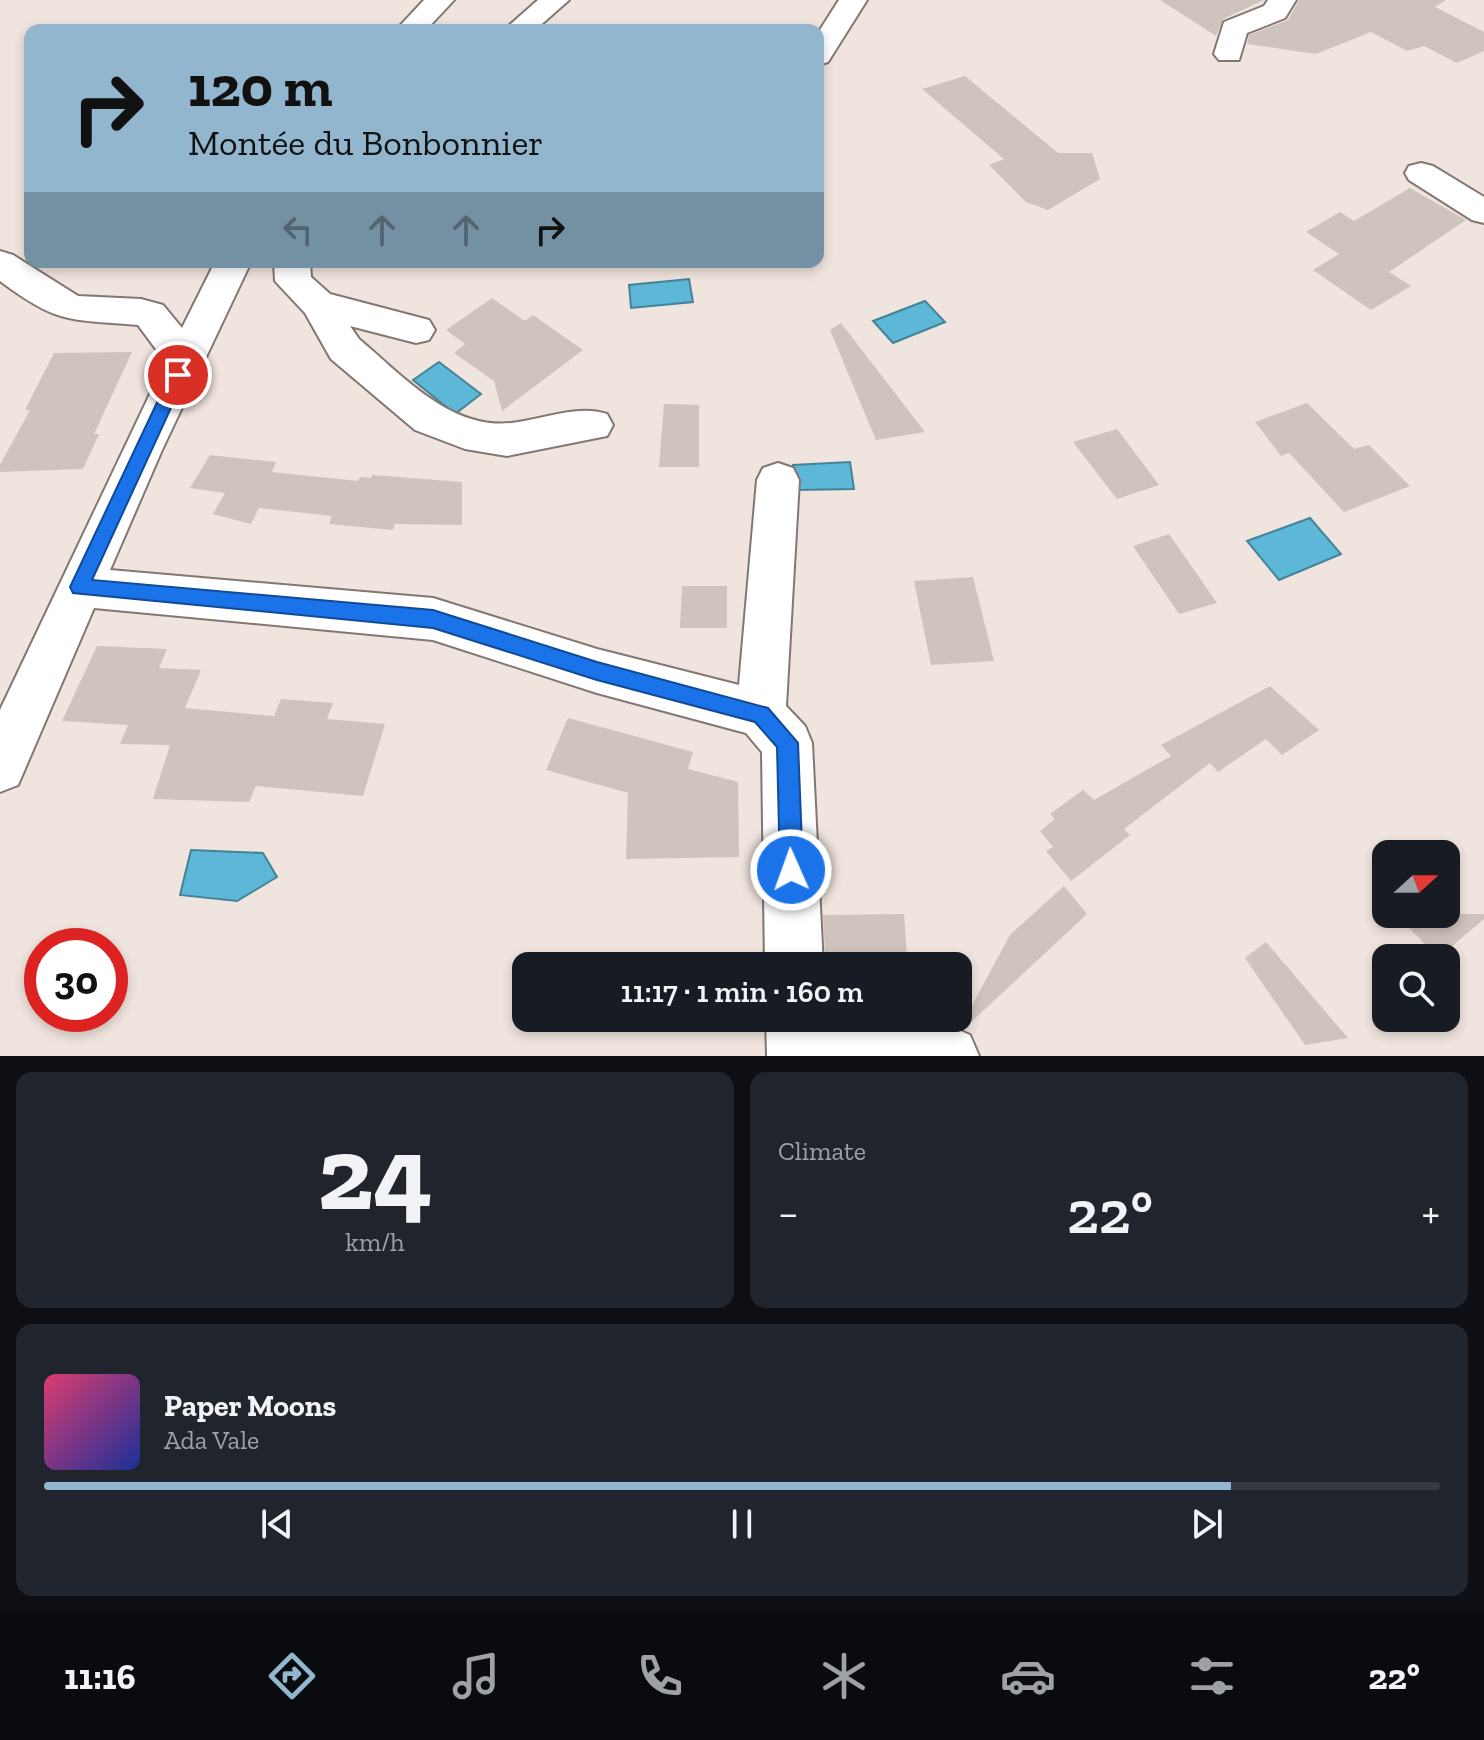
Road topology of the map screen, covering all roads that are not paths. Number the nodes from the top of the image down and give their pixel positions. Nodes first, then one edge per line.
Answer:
1 (440, 0) edge
2 (555, 0) edge
3 (853, 0) edge
4 (1282, 0) edge
5 (416, 24) edge
6 (525, 24) edge
7 (824, 46) edge
8 (1229, 54) dead end
9 (1421, 173) dead end
10 (1484, 212) edge
11 (0, 263) edge
12 (230, 268) edge
13 (292, 268) edge
14 (318, 304) junction
15 (416, 330) dead end
16 (190, 350) junction
17 (593, 425) dead end
18 (778, 480) dead end
19 (80, 587) junction
20 (761, 714) junction
21 (0, 767) edge
22 (794, 952) edge
23 (796, 1032) edge
24 (949, 1056) edge

1 - 5 street
2 - 6 street
3 - 7 street
4 - 8 street
9 - 10 street
11 - 16 street
12 - 16 street
13 - 14 street
14 - 15 street
14 - 17 street
16 - 19 street
18 - 20 street
19 - 20 street
19 - 21 street
20 - 22 street
23 - 24 street

